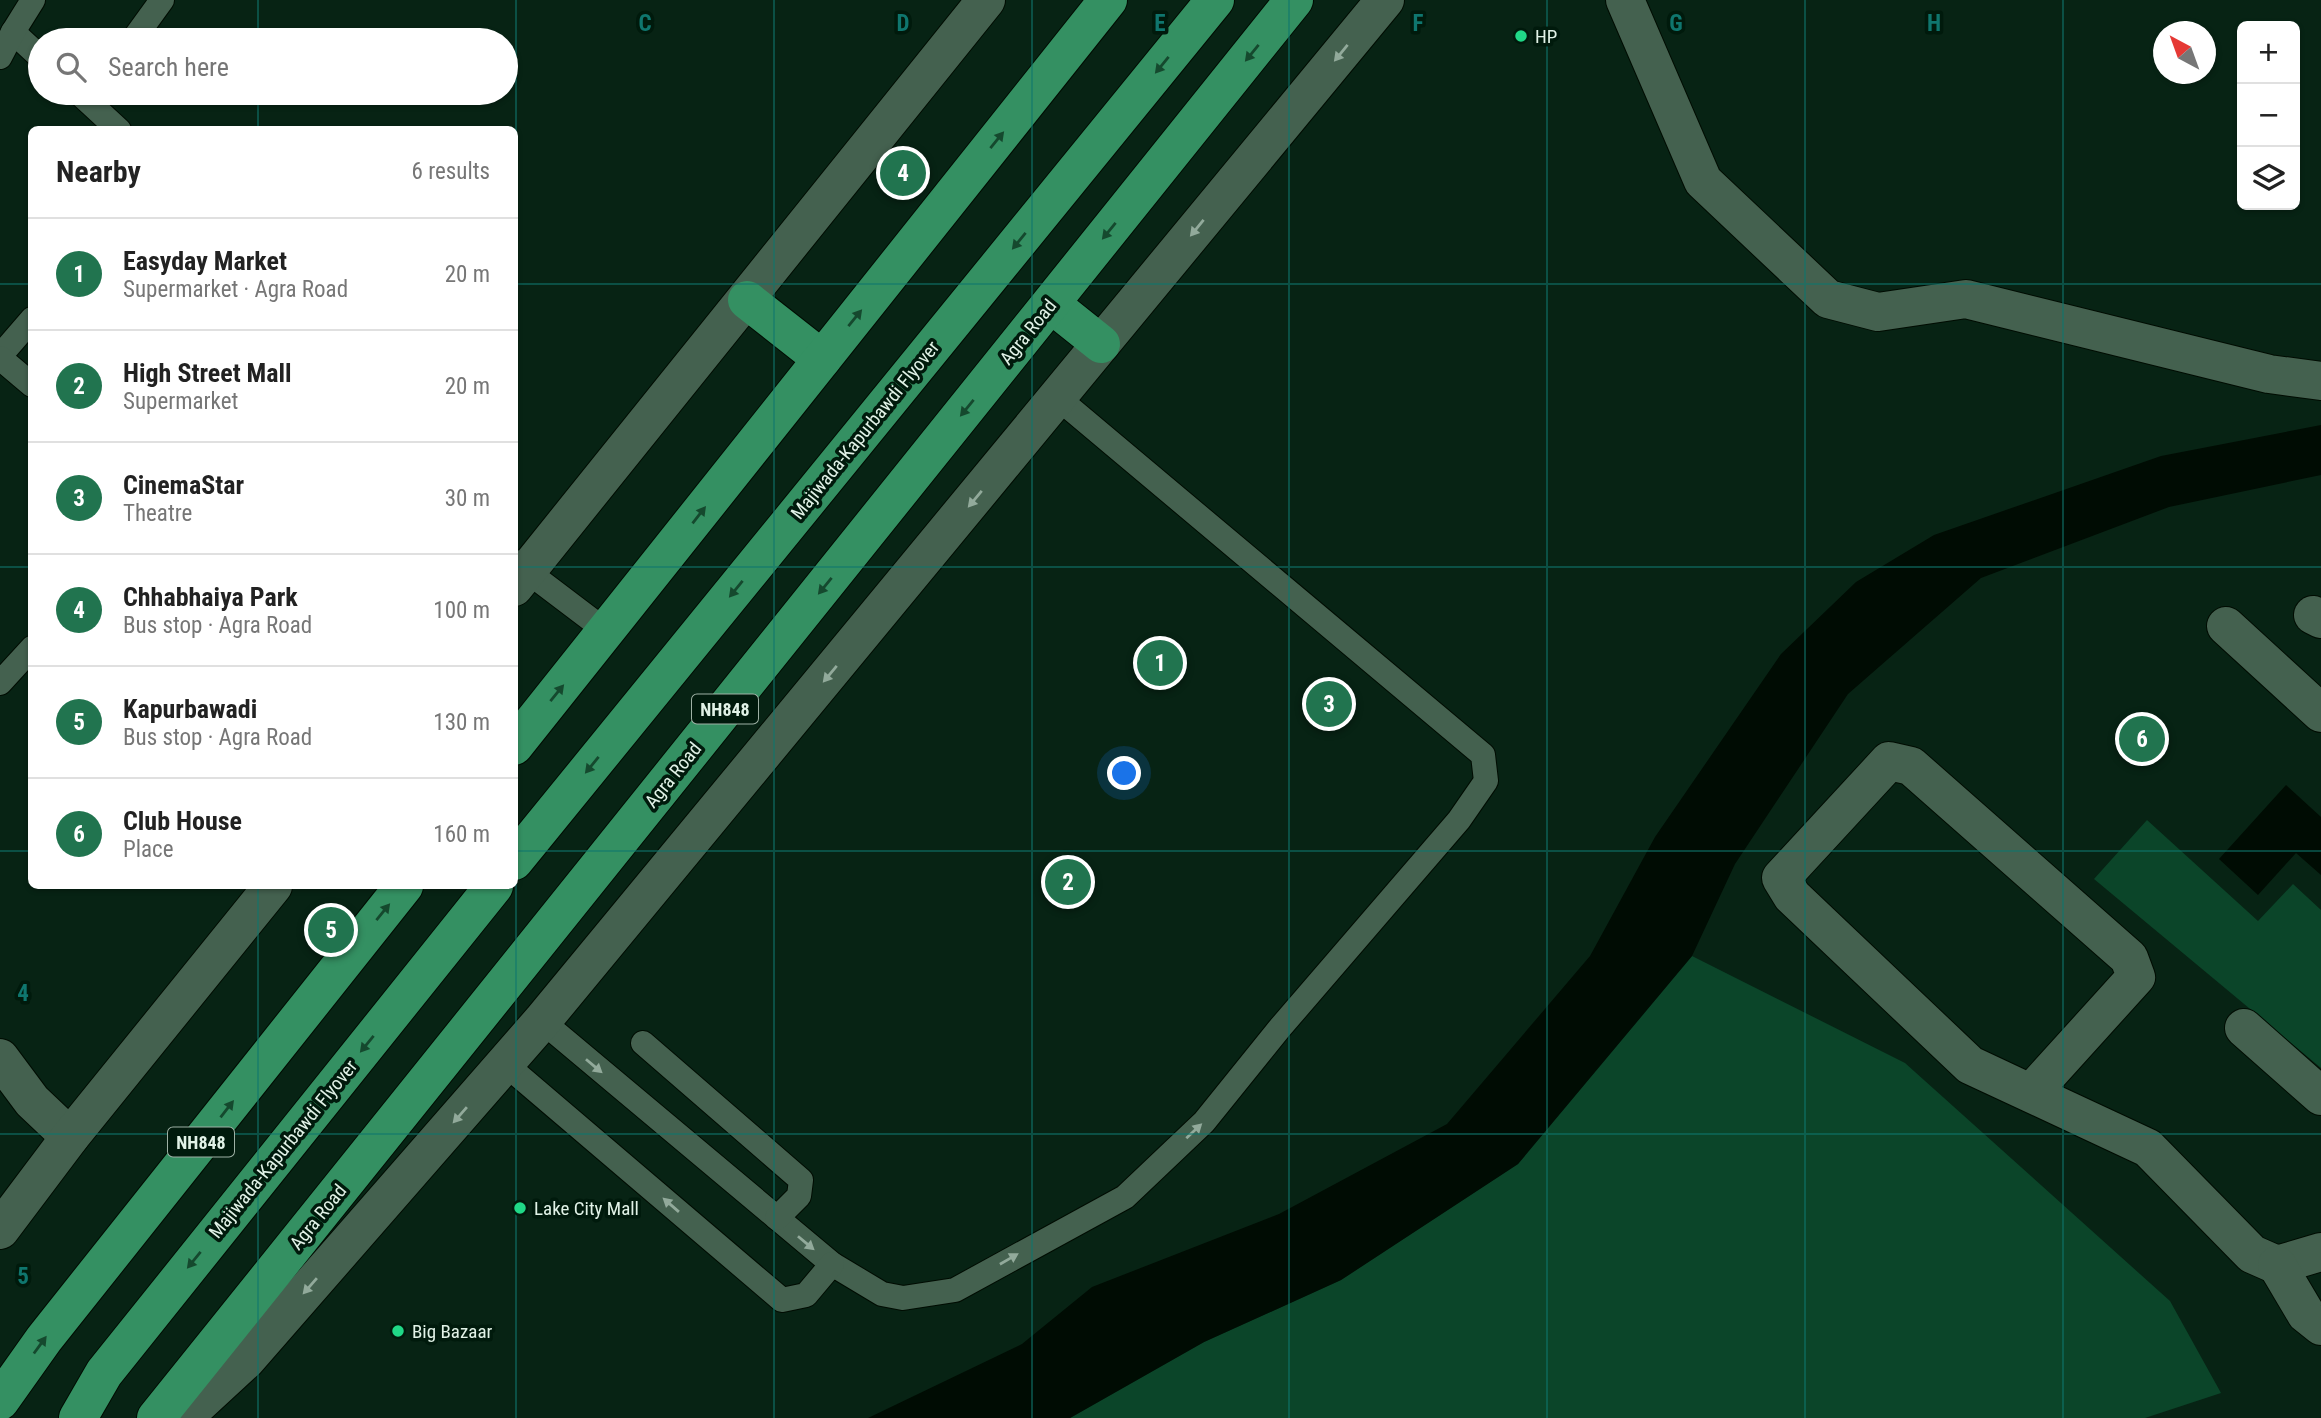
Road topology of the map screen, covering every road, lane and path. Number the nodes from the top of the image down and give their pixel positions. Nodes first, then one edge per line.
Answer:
1 (33, 0) edge
2 (162, 0) edge
3 (986, 0) edge
4 (1108, 0) edge
5 (1215, 0) edge
6 (1294, 0) edge
7 (1385, 0) edge
8 (1625, 0) edge
9 (142, 28) edge
10 (13, 32) junction
11 (28, 46) edge
12 (0, 57) edge
13 (96, 105) edge
14 (115, 126) edge
15 (747, 300) junction
16 (1051, 304) junction
17 (28, 324) edge
18 (1101, 344) junction
19 (0, 357) edge
20 (822, 359) junction
21 (28, 382) edge
22 (2321, 382) edge
23 (1058, 398) junction
24 (518, 573) edge
25 (2226, 626) dead end
26 (606, 631) junction
27 (28, 653) edge
28 (0, 683) edge
29 (2321, 713) edge
30 (518, 741) edge
31 (518, 856) edge
32 (271, 889) edge
33 (402, 889) edge
34 (492, 889) edge
35 (542, 1021) junction
36 (2244, 1028) dead end
37 (643, 1043) dead end
38 (0, 1058) edge
39 (505, 1064) junction
40 (2031, 1093) junction
41 (2321, 1096) edge
42 (70, 1138) junction
43 (777, 1218) junction
44 (0, 1230) edge
45 (2321, 1251) edge
46 (832, 1264) junction
47 (2277, 1265) junction
48 (2318, 1319) edge
49 (0, 1401) edge
50 (78, 1418) edge
51 (156, 1418) edge
52 (183, 1418) edge

1 - 10 lane
2 - 9 lane
3 - 15 street
20 -> 4 highway
5 -> 31 highway, Majiwada-Kapurbawdi Flyover
6 -> 16 highway, Agra Road / NH848
7 -> 18 street
8 - 22 street
10 - 11 lane
10 - 12 lane
13 - 14 lane
15 - 20 highway
15 - 24 street
16 - 18 highway
16 -> 51 highway, Agra Road / NH848
17 - 19 lane
18 - 23 street
19 - 21 lane
26 -> 20 highway
23 -> 35 street
46 -> 23 lane
24 - 26 lane
25 - 29 street
30 -> 26 highway
27 - 28 lane
32 - 42 street
49 -> 33 highway, NH848
34 -> 50 highway, Majiwada-Kapurbawdi Flyover
35 - 39 street
35 -> 43 lane
36 - 41 street
37 - 43 lane
38 - 42 street
46 -> 39 lane
39 -> 52 street
40 - 40 street
40 - 47 street
42 - 44 street
43 -> 46 lane
45 - 47 street
47 - 48 street

